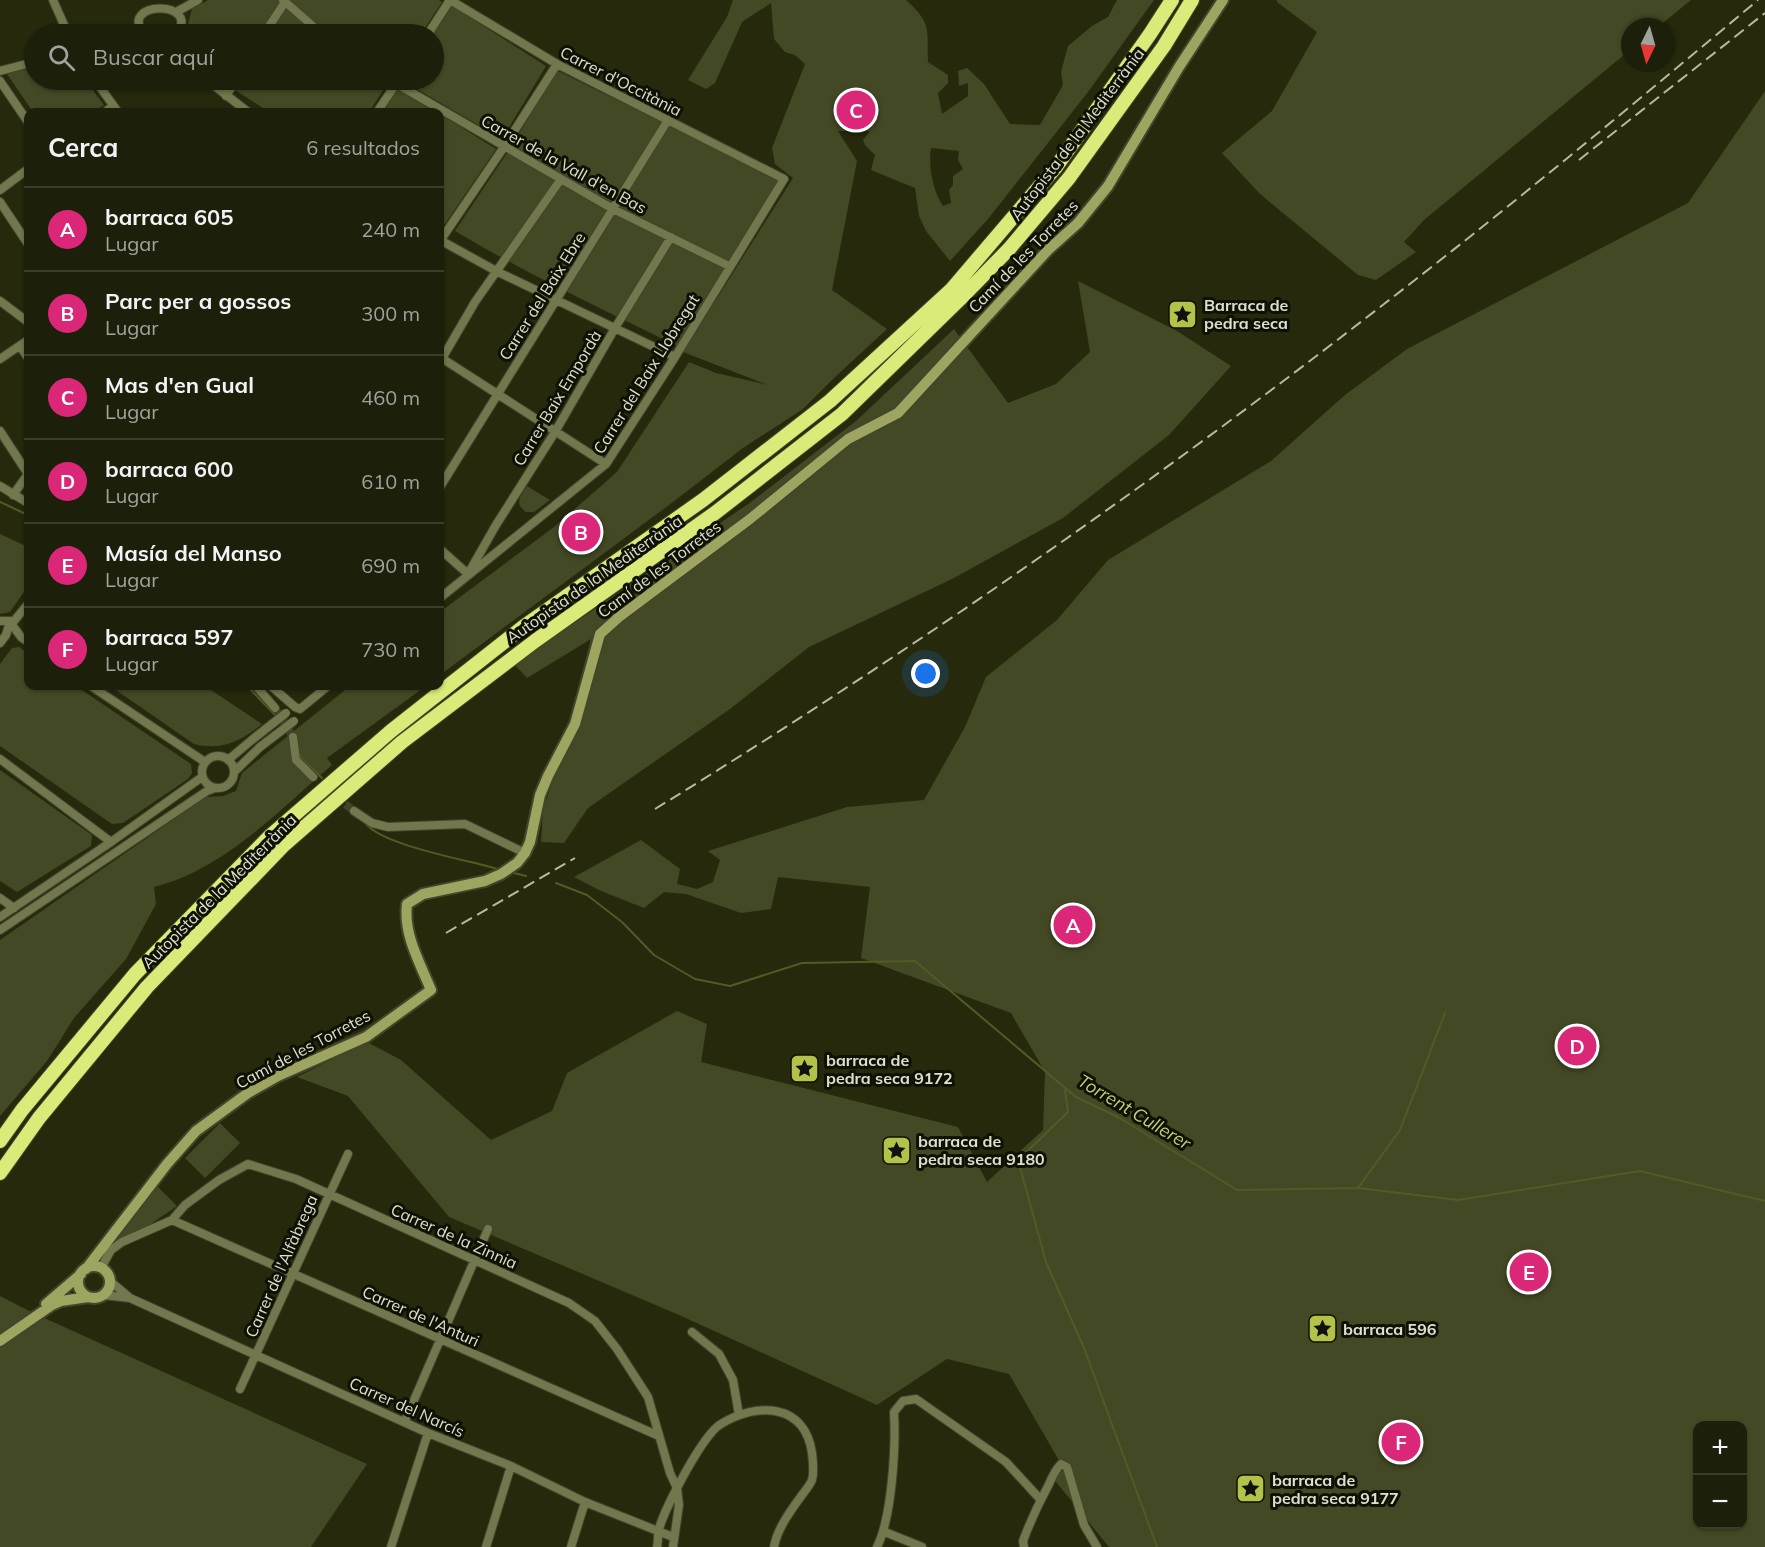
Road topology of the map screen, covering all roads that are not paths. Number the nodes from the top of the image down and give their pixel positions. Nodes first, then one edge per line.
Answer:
1 (53, 0) edge
2 (162, 0) edge
3 (198, 0) edge
4 (450, 0) edge
5 (1172, 0) edge
6 (1192, 0) edge
7 (1223, 0) edge
8 (284, 1) edge
9 (178, 11) junction
10 (64, 24) edge
11 (139, 24) edge
12 (180, 24) edge
13 (270, 24) edge
14 (310, 24) edge
15 (434, 24) edge
16 (557, 64) junction
17 (24, 65) edge
18 (0, 71) edge
19 (0, 81) edge
20 (102, 90) edge
21 (219, 90) edge
22 (230, 90) edge
23 (390, 90) edge
24 (410, 90) edge
25 (226, 96) junction
26 (115, 108) edge
27 (242, 108) edge
28 (379, 108) edge
29 (440, 108) edge
30 (444, 111) edge
31 (24, 116) edge
32 (668, 120) junction
33 (504, 147) junction
34 (24, 173) edge
35 (561, 179) junction
36 (784, 179) joint
37 (0, 190) edge
38 (0, 202) edge
39 (613, 209) junction
40 (444, 234) edge
41 (671, 237) junction
42 (24, 238) edge
43 (444, 242) edge
44 (729, 266) junction
45 (498, 272) junction
46 (555, 300) junction
47 (0, 301) edge
48 (24, 319) edge
49 (615, 328) junction
50 (24, 343) edge
51 (20, 346) junction
52 (24, 352) edge
53 (444, 352) edge
54 (675, 357) junction
55 (0, 359) edge
56 (444, 361) edge
57 (498, 393) junction
58 (0, 431) edge
59 (555, 432) junction
60 (606, 464) junction
61 (24, 468) edge
62 (24, 480) edge
63 (444, 481) edge
64 (0, 486) edge
65 (13, 495) junction
66 (24, 501) edge
67 (444, 553) edge
68 (468, 574) junction
69 (444, 595) edge
70 (24, 610) edge
71 (0, 621) edge
72 (10, 622) junction
73 (24, 639) edge
74 (0, 643) edge
75 (444, 689) edge
76 (97, 690) edge
77 (259, 690) edge
78 (275, 690) edge
79 (322, 690) edge
80 (443, 690) edge
81 (274, 708) tunnel mouth
82 (296, 709) junction
83 (292, 737) tunnel mouth
84 (0, 759) edge
85 (228, 760) junction
86 (205, 762) junction
87 (234, 772) junction
88 (202, 777) junction
89 (313, 777) dead end
90 (215, 788) junction
91 (354, 811) tunnel mouth
92 (111, 842) junction
93 (525, 853) junction
94 (0, 898) edge
95 (14, 908) junction
96 (0, 917) edge
97 (0, 930) edge
98 (0, 1141) edge
99 (348, 1154) dead end
100 (0, 1173) edge
101 (328, 1195) junction
102 (172, 1220) junction
103 (488, 1229) dead end
104 (476, 1261) junction
105 (101, 1268) junction
106 (83, 1272) junction
107 (293, 1273) junction
108 (110, 1281) junction
109 (104, 1295) junction
110 (88, 1297) junction
111 (130, 1298) junction
112 (29, 1321) junction
113 (692, 1332) dead end
114 (440, 1339) junction
115 (0, 1341) edge
116 (256, 1354) junction
117 (240, 1389) dead end
118 (739, 1415) junction
119 (654, 1416) junction
120 (405, 1421) junction
121 (643, 1429) junction
122 (428, 1432) junction
123 (659, 1436) junction
124 (511, 1466) junction
125 (677, 1488) junction
126 (1040, 1499) junction
127 (585, 1502) junction
128 (658, 1532) junction
129 (885, 1532) junction
130 (673, 1537) junction
131 (391, 1547) edge
132 (486, 1547) edge
133 (571, 1547) edge
134 (657, 1547) edge
135 (673, 1547) edge
136 (774, 1547) edge
137 (877, 1547) edge
138 (922, 1547) edge
139 (1024, 1547) edge
140 (1097, 1547) edge

1 - 10 street
2 - 9 street
2 - 11 street
3 - 9 street
4 - 15 street
4 - 16 street, Carrer d'Occitània
5 - 75 highway, Autopista de la Mediterrània
6 - 100 highway, Autopista de la Mediterrània
7 - 93 street, Camí de les Torretes
8 - 13 street
8 - 14 street
9 - 12 street
16 - 32 street, Carrer d'Occitània
16 - 33 street
17 - 18 street
19 - 31 street
20 - 26 street
21 - 25 street
22 - 25 street
23 - 28 street
24 - 29 street, Carrer de la Vall d'en Bas
25 - 27 street
30 - 33 street, Carrer de la Vall d'en Bas
32 - 36 street, Carrer d'Occitània
32 - 39 street, Carrer del Baix Ebre
33 - 35 street, Carrer de la Vall d'en Bas
33 - 40 street
34 - 37 street
35 - 39 street, Carrer de la Vall d'en Bas
35 - 45 street
36 - 44 street, Carrer del Baix Llobregat
38 - 42 street
39 - 41 street, Carrer de la Vall d'en Bas
39 - 46 street, Carrer del Baix Ebre
41 - 44 street, Carrer de la Vall d'en Bas
41 - 49 street, Carrer Baix Empordà
43 - 45 street
44 - 54 street, Carrer del Baix Llobregat
45 - 46 street
45 - 53 street
46 - 49 street
46 - 57 street, Carrer del Baix Ebre
47 - 48 street
49 - 54 street
49 - 59 street, Carrer Baix Empordà
50 - 51 street
51 - 52 street
51 - 55 street
54 - 60 street, Carrer del Baix Llobregat
56 - 57 street
57 - 59 street
57 - 63 street, Carrer del Baix Ebre
58 - 61 street
59 - 60 street
59 - 68 street, Carrer Baix Empordà
60 - 68 street, Carrer del Baix Llobregat
62 - 65 street
64 - 65 street
65 - 66 street
67 - 68 street
68 - 69 street, Carrer del Baix Llobregat
70 - 72 street
71 - 72 street
72 - 73 street
72 - 74 street
76 - 86 street
77 - 81 street
78 - 82 street
79 - 82 street
80 - 98 highway, Autopista de la Mediterrània
82 - 85 street, bridge
82 - 87 street, bridge
83 - 89 street
84 - 92 street
85 - 86 street
85 - 87 street
86 - 88 street
87 - 90 street
88 - 90 street
88 - 92 street
90 - 97 street
91 - 93 street
92 - 95 street
93 - 106 street, Camí de les Torretes
94 - 95 street
95 - 96 street
99 - 101 street, Carrer de l'Alfàbrega
101 - 102 street, Carrer de la Zinnia
101 - 104 street, Carrer de la Zinnia
101 - 107 street, Carrer de l'Alfàbrega
102 - 105 street, Carrer de la Zinnia
102 - 107 street, Carrer de l'Anturi
103 - 104 street
104 - 114 street
104 - 119 street, Carrer de la Zinnia
105 - 106 street
105 - 108 street
106 - 110 street
106 - 112 street, Camí de les Torretes
107 - 114 street, Carrer de l'Anturi
107 - 116 street, Carrer de l'Alfàbrega
108 - 109 street
108 - 111 street, Carrer del Narcís
109 - 110 street
109 - 111 street, Carrer del Narcís
110 - 112 street, Camí de les Torretes
111 - 116 street, Carrer del Narcís
112 - 115 street, Camí de les Torretes
113 - 118 street
114 - 120 street
114 - 121 street, Carrer de l'Anturi
116 - 117 street, Carrer de l'Alfàbrega
116 - 120 street, Carrer del Narcís
118 - 125 street
118 - 136 street
119 - 121 street
119 - 123 street, Carrer de la Zinnia
120 - 122 street, Carrer del Narcís
121 - 123 street, Carrer de l'Anturi
122 - 124 street, Carrer del Narcís
122 - 131 street
123 - 125 street, Carrer de la Zinnia
124 - 127 street, Carrer del Narcís
124 - 132 street
125 - 128 street
125 - 130 street, Carrer de la Zinnia
126 - 129 street
126 - 139 street
126 - 140 street
127 - 128 street, Carrer del Narcís
127 - 133 street
128 - 130 street, Carrer del Narcís
128 - 134 street
129 - 137 street
129 - 138 street
130 - 135 street, Carrer de la Zinnia

